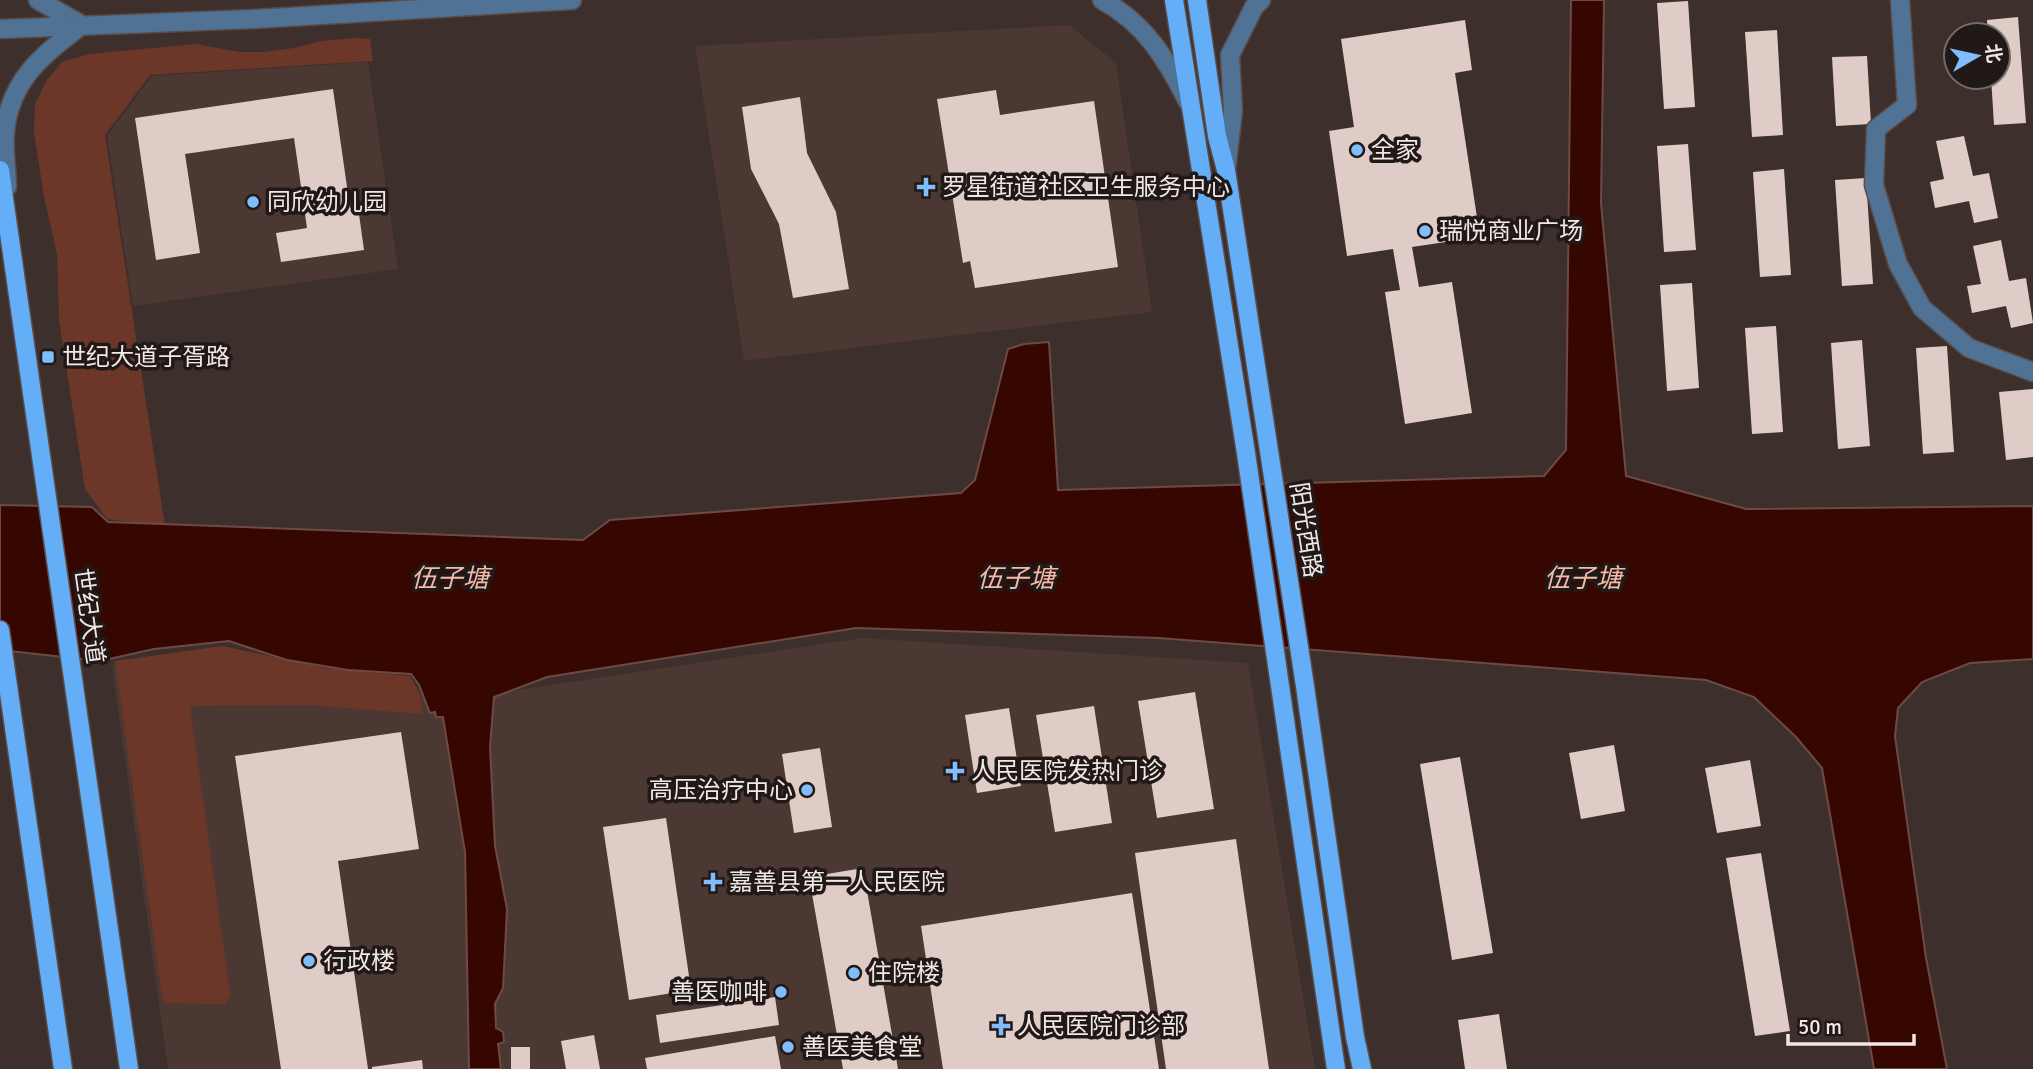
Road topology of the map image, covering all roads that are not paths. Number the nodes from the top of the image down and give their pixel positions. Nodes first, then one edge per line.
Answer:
1 (38, 0) edge
2 (572, 0) edge
3 (1102, 0) edge
4 (1174, 0) edge
5 (1197, 0) edge
6 (1261, 0) edge
7 (1900, 0) edge
8 (82, 25) junction
9 (0, 29) edge
10 (1191, 108) junction
11 (0, 170) edge
12 (1226, 170) junction
13 (8, 222) junction
14 (2033, 372) edge
15 (0, 630) edge
16 (63, 1069) edge
17 (129, 1069) edge
18 (1335, 1069) edge
19 (1362, 1069) edge

1 - 8 street
2 - 8 street
3 - 10 street
4 - 10 main road, 阳光西路
5 - 12 main road, 阳光西路
6 - 12 street
7 - 14 street
8 - 9 street
8 - 13 street
10 - 18 main road, 阳光西路
11 - 13 main road, 世纪大道
12 - 19 main road, 阳光西路
13 - 17 main road, 世纪大道
15 - 16 main road

